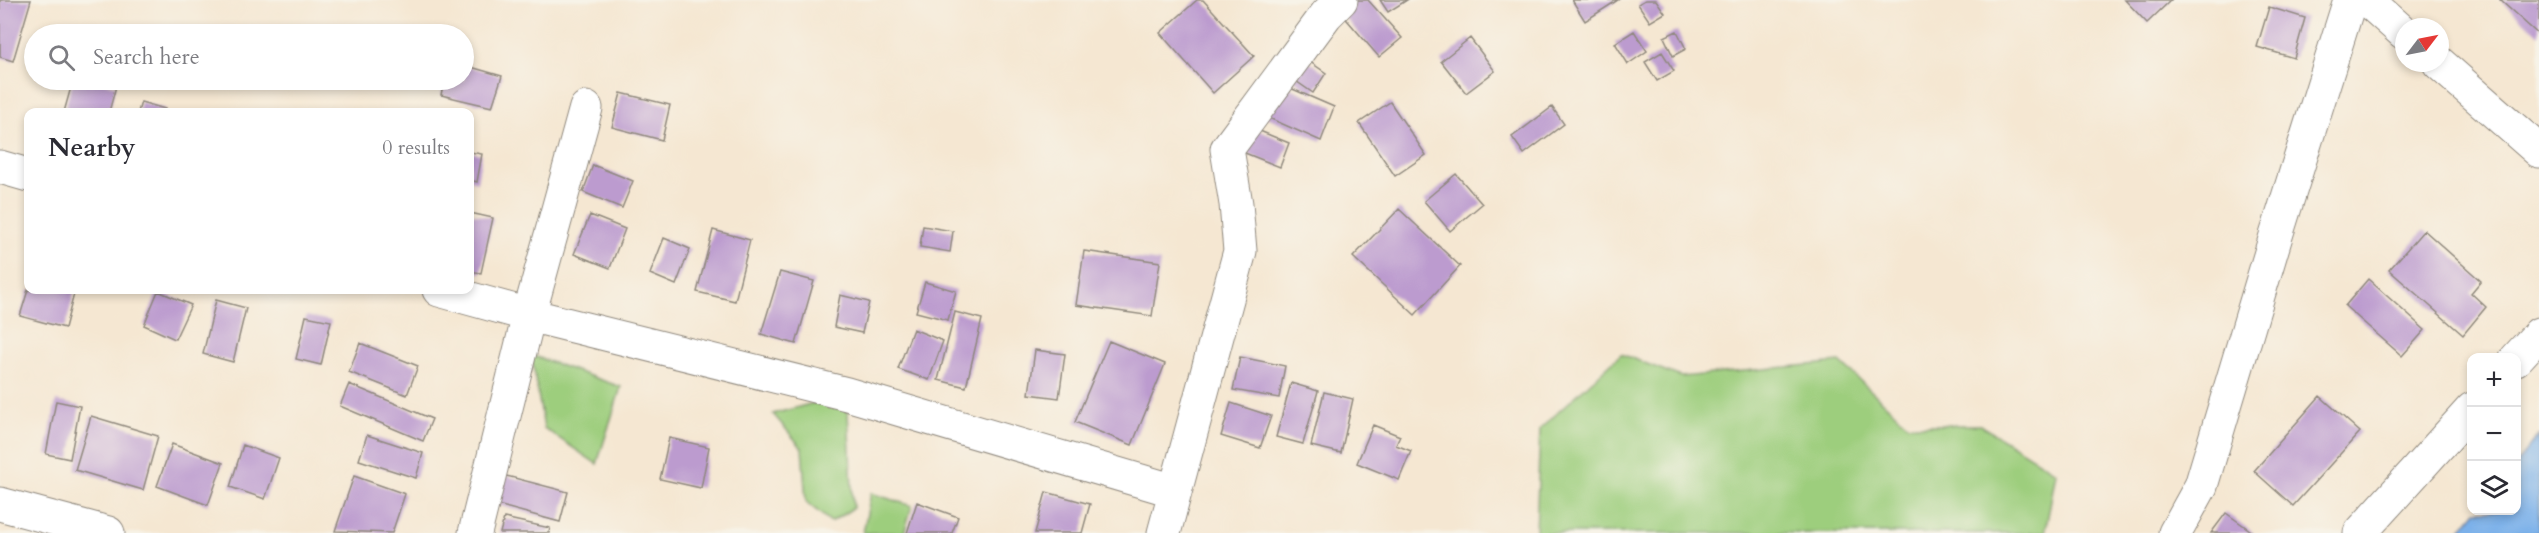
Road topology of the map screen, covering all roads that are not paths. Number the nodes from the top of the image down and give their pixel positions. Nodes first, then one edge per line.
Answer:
1 (1341, 0) edge
2 (2350, 0) edge
3 (2367, 0) edge
4 (2395, 25) edge
5 (2449, 72) edge
6 (586, 108) dead end
7 (2539, 151) edge
8 (0, 167) edge
9 (24, 174) edge
10 (453, 294) edge
11 (529, 315) junction
12 (2539, 334) edge
13 (2521, 354) edge
14 (2467, 415) edge
15 (1175, 491) junction
16 (0, 504) edge
17 (108, 533) edge
18 (475, 533) edge
19 (1164, 533) edge
20 (2175, 533) edge
21 (2360, 533) edge

1 - 15 street
2 - 20 street
3 - 4 street
5 - 7 street
6 - 11 street
8 - 9 street
10 - 11 street
11 - 15 street
11 - 18 street
12 - 13 street
14 - 21 street
15 - 19 street
16 - 17 street

